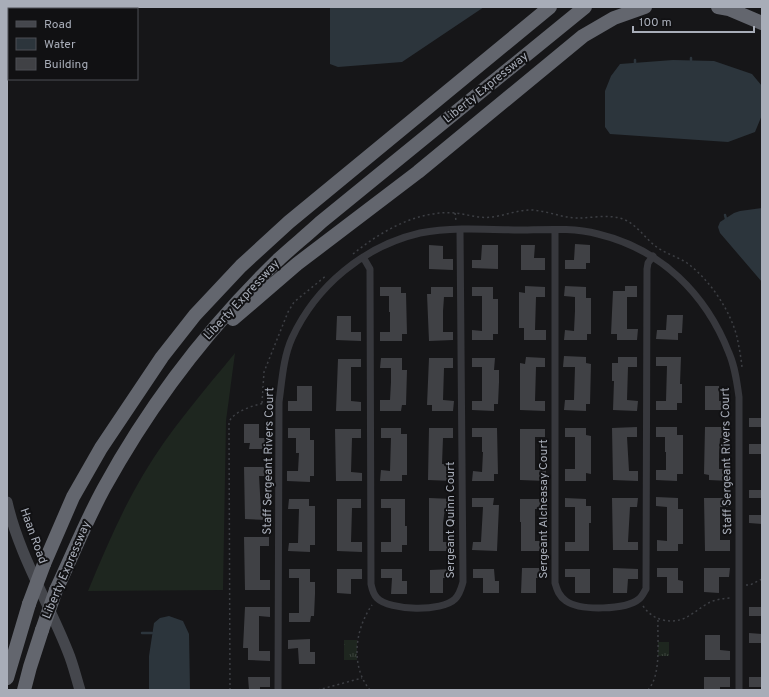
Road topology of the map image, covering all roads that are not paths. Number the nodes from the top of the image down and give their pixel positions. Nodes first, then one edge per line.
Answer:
1 (550, 7) edge
2 (585, 7) edge
3 (645, 7) edge
4 (718, 7) edge
5 (762, 23) edge
6 (460, 230) junction
7 (555, 230) junction
8 (653, 256) junction
9 (363, 257) junction
10 (178, 372) junction
11 (7, 502) edge
12 (7, 678) edge
13 (24, 690) edge
14 (80, 690) edge
15 (278, 690) edge
16 (739, 690) edge

1 - 12 highway, Liberty Expressway, bridge
2 - 10 highway, Liberty Expressway
3 - 10 highway
4 - 5 highway
6 - 7 street, Staff Sergeant Rivers Court
6 - 9 street, Staff Sergeant Rivers Court
6 - 9 street, Sergeant Quinn Court
7 - 8 street, Staff Sergeant Rivers Court
7 - 8 street, Sergeant Alcheasay Court
8 - 16 street, Staff Sergeant Rivers Court
9 - 15 street, Staff Sergeant Rivers Court
10 - 13 highway, Liberty Expressway, bridge
11 - 14 street, Haan Road

